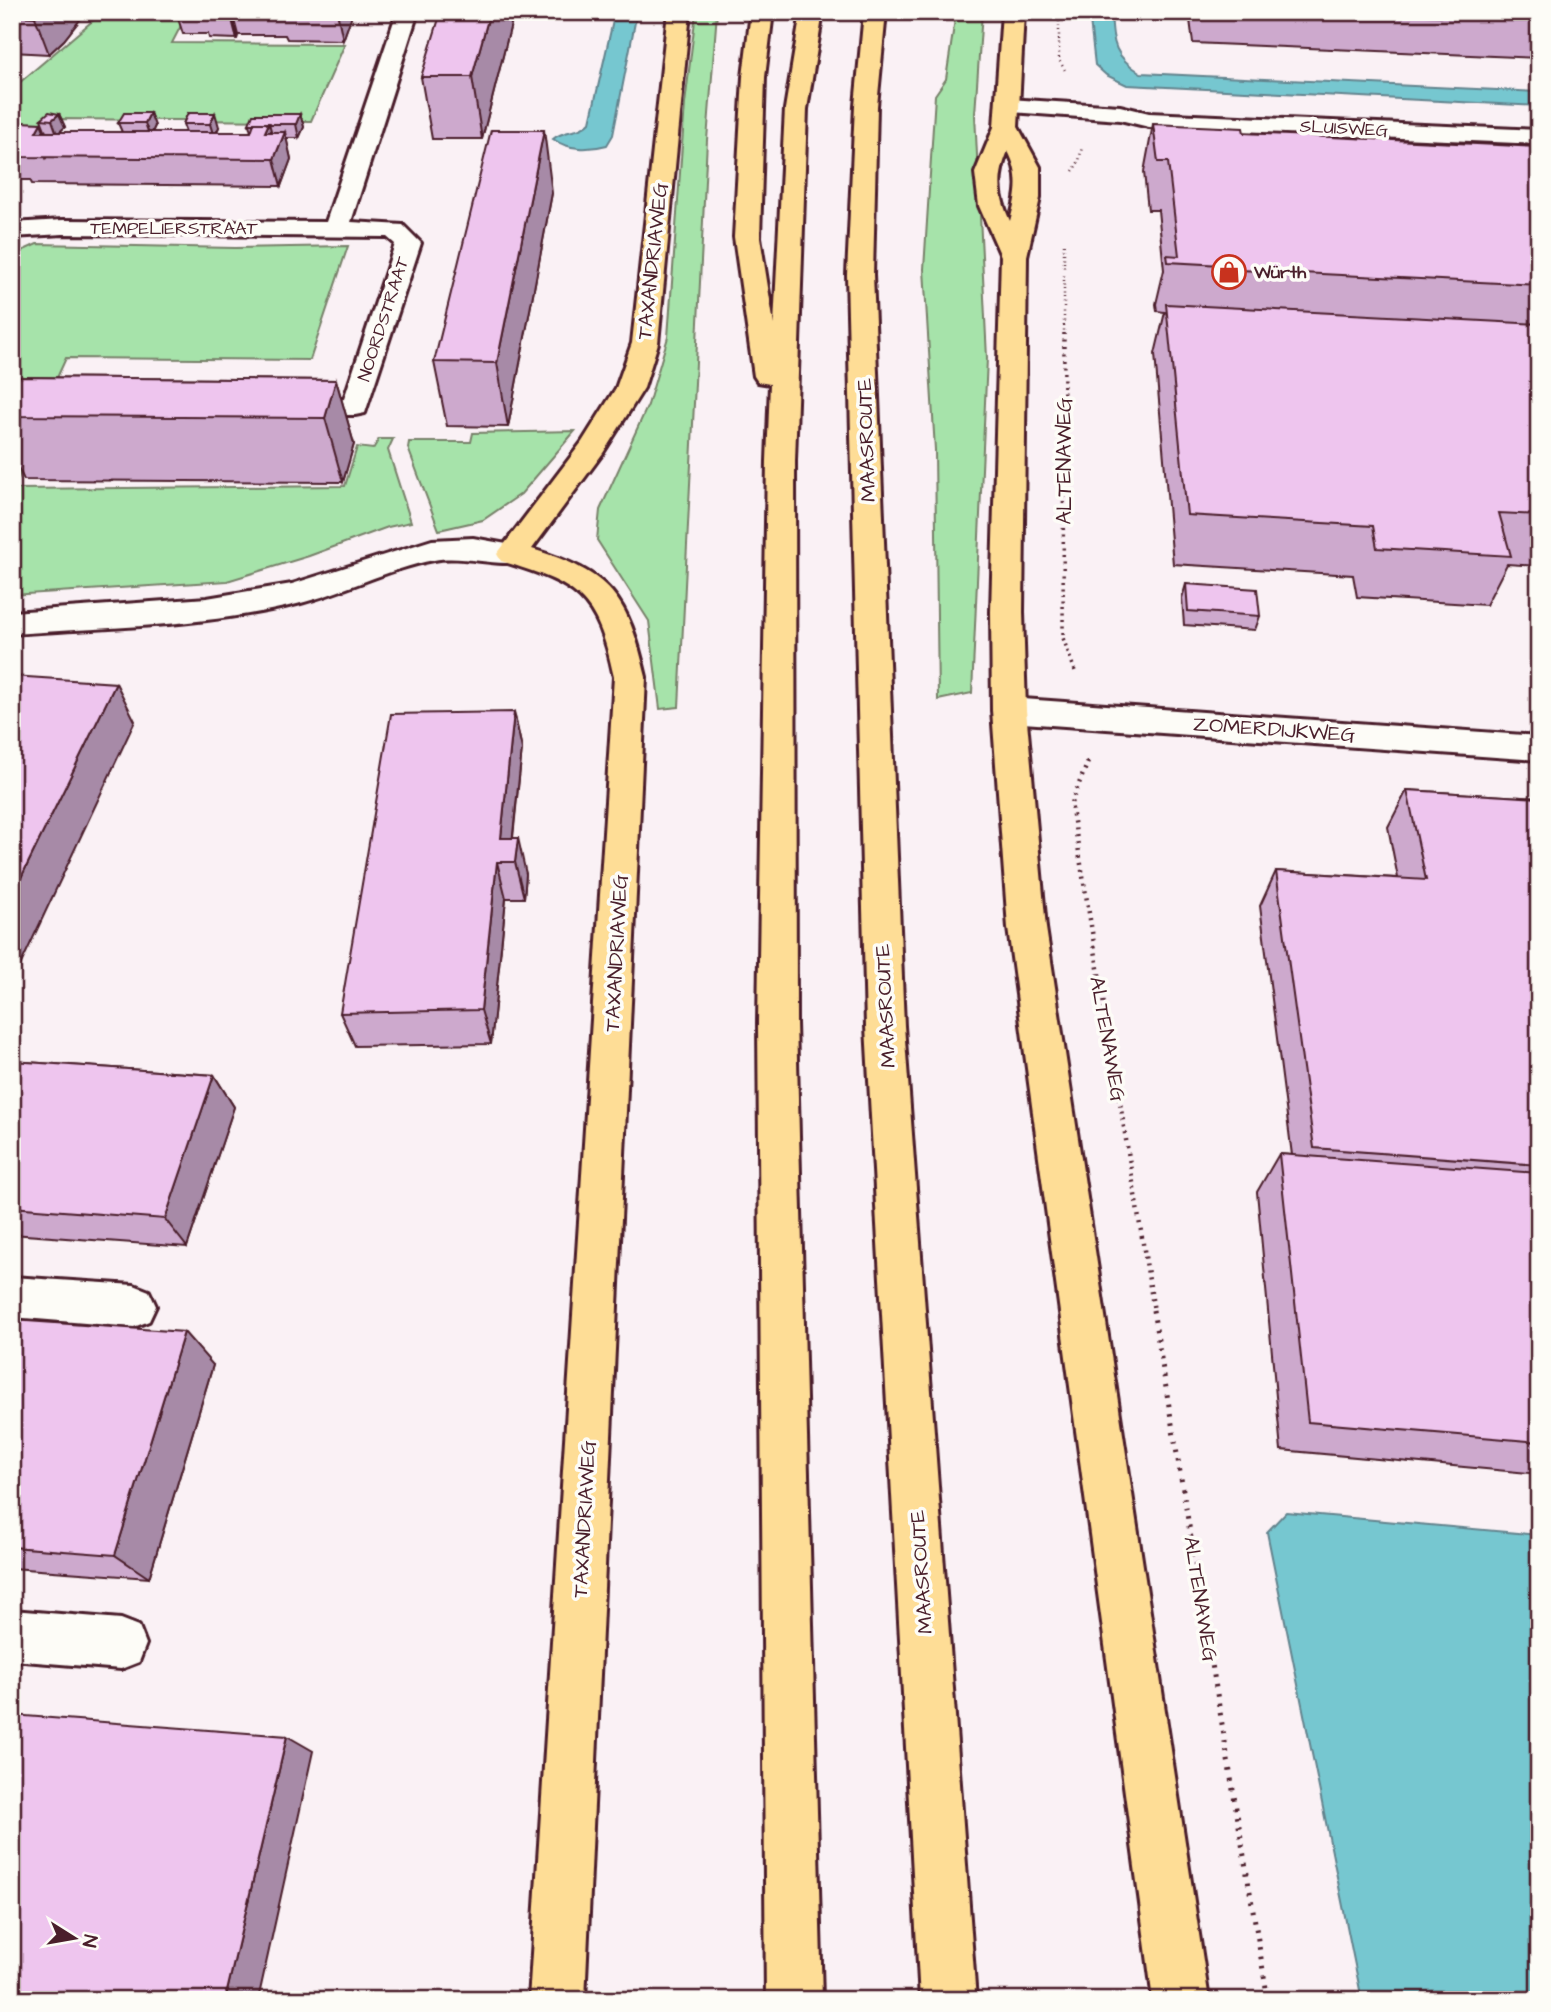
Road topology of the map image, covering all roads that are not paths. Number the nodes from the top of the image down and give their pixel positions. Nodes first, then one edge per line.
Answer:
1 (408, 12) edge
2 (679, 12) edge
3 (762, 12) edge
4 (812, 12) edge
5 (875, 12) edge
6 (1013, 12) edge
7 (1006, 116) junction
8 (1539, 137) edge
9 (336, 229) junction
10 (12, 230) edge
11 (1014, 256) junction
12 (266, 407) edge
13 (781, 461) junction
14 (512, 554) junction
15 (12, 623) edge
16 (1009, 710) junction
17 (1539, 748) edge
18 (12, 1297) edge
19 (134, 1306) dead end
20 (12, 1635) edge
21 (121, 1643) dead end
22 (557, 2000) edge
23 (794, 2000) edge
24 (948, 2000) edge
25 (1181, 2000) edge

1 - 9 street
2 - 14 main road, TAXANDRIAWEG
3 - 13 main road
4 - 13 main road
5 - 24 main road, MAASROUTE
6 - 7 main road
7 - 8 street, SLUISWEG
7 - 11 main road
7 - 11 main road
9 - 10 street, TEMPELIERSTRAAT
9 - 12 street, NOORDSTRAAT
11 - 16 main road
13 - 23 main road
14 - 15 street
14 - 22 main road, TAXANDRIAWEG
16 - 17 street, ZOMERDIJKWEG
16 - 25 main road
18 - 19 street
20 - 21 street

